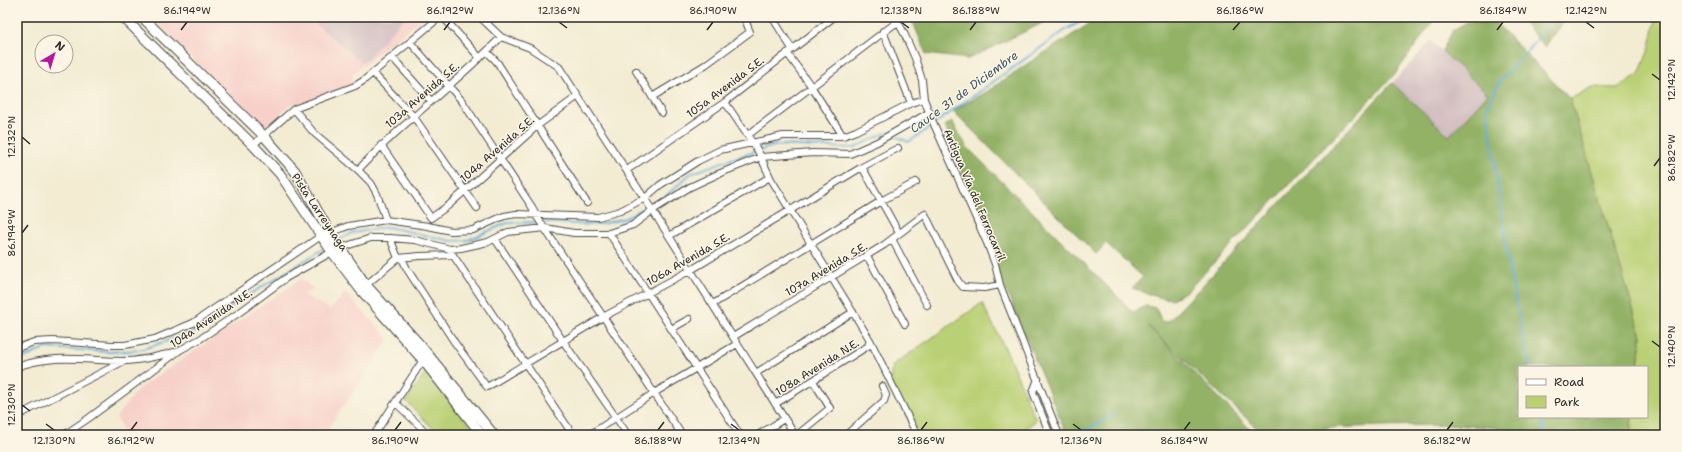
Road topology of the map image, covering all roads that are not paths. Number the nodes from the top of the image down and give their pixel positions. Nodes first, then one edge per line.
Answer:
1 (123, 17) edge
2 (142, 17) edge
3 (442, 17) edge
4 (480, 17) edge
5 (744, 17) edge
6 (772, 17) edge
7 (833, 17) edge
8 (896, 19) edge
9 (883, 31) junction
10 (501, 37) junction
11 (410, 42) junction
12 (789, 51) junction
13 (487, 52) junction
14 (392, 57) junction
15 (480, 58) junction
16 (636, 71) dead end
17 (373, 73) junction
18 (449, 86) junction
19 (811, 86) junction
20 (578, 96) junction
21 (652, 96) junction
22 (924, 100) junction
23 (431, 101) junction
24 (725, 102) junction
25 (911, 103) junction
26 (294, 109) junction
27 (928, 110) junction
28 (662, 113) dead end
29 (414, 117) junction
30 (537, 126) junction
31 (264, 136) junction
32 (748, 136) junction
33 (843, 136) junction
34 (753, 142) junction
35 (253, 145) junction
36 (381, 145) junction
37 (898, 148) dead end
38 (761, 157) junction
39 (500, 159) junction
40 (862, 167) junction
41 (358, 170) junction
42 (627, 170) junction
43 (770, 177) junction
44 (916, 182) dead end
45 (465, 190) junction
46 (646, 200) junction
47 (881, 201) junction
48 (587, 203) dead end
49 (477, 208) dead end
50 (652, 208) junction
51 (790, 210) junction
52 (386, 220) junction
53 (540, 221) junction
54 (609, 233) junction
55 (899, 233) junction
56 (326, 236) junction
57 (669, 236) junction
58 (390, 238) junction
59 (495, 239) junction
60 (892, 239) junction
61 (811, 244) junction
62 (461, 248) junction
63 (336, 249) junction
64 (453, 255) junction
65 (867, 256) junction
66 (400, 258) junction
67 (691, 270) junction
68 (832, 277) junction
69 (366, 285) junction
70 (1000, 285) junction
71 (648, 293) junction
72 (713, 304) junction
73 (927, 305) dead end
74 (853, 312) junction
75 (603, 317) junction
76 (689, 319) dead end
77 (905, 324) dead end
78 (671, 329) junction
79 (734, 337) junction
80 (563, 341) junction
81 (869, 343) junction
82 (738, 344) junction
83 (17, 348) edge
84 (180, 350) junction
85 (423, 360) junction
86 (124, 361) junction
87 (524, 364) junction
88 (17, 367) edge
89 (697, 369) junction
90 (756, 373) junction
91 (1038, 379) junction
92 (813, 381) junction
93 (882, 386) dead end
94 (654, 393) junction
95 (396, 403) junction
96 (776, 404) junction
97 (17, 416) edge
98 (616, 418) junction
99 (784, 419) junction
100 (64, 435) edge
101 (374, 435) edge
102 (429, 435) edge
103 (482, 435) edge
104 (494, 435) edge
105 (573, 435) edge
106 (588, 435) edge
107 (628, 435) edge
108 (682, 435) edge
109 (740, 435) edge
110 (758, 435) edge
111 (796, 435) edge
112 (846, 435) edge
113 (917, 435) edge
114 (1050, 435) edge
115 (1060, 435) edge

1 - 35 main road, Pista Larreynaga
2 - 31 main road, Pista Larreynaga
3 - 11 street
3 - 15 street
4 - 10 street
5 - 21 street
6 - 12 street
7 - 12 street, 105a Avenida S.E.
8 - 9 street
8 - 22 street, Antigua Vía del Ferrocarril
9 - 19 street
9 - 25 street
10 - 13 street, 103a Avenida S.E.
10 - 20 street
11 - 14 street
11 - 18 street
12 - 19 street
12 - 24 street, 105a Avenida S.E.
13 - 15 street, 103a Avenida S.E.
13 - 30 street
14 - 17 street
14 - 23 street
15 - 18 street, 103a Avenida S.E.
16 - 21 street
17 - 26 street
17 - 29 street
18 - 23 street, 103a Avenida S.E.
18 - 39 street
19 - 32 street
19 - 33 street
20 - 30 street, 104a Avenida S.E.
20 - 42 street
21 - 28 street
22 - 25 street
22 - 27 street, Antigua Vía del Ferrocarril
23 - 29 street, 103a Avenida S.E.
24 - 32 street
24 - 42 street, 105a Avenida S.E.
25 - 33 street
26 - 31 street
26 - 41 street
27 - 38 street
27 - 70 street, Antigua Vía del Ferrocarril
29 - 36 street, 103a Avenida S.E.
29 - 45 street
30 - 39 street, 104a Avenida S.E.
30 - 48 street
31 - 35 street
31 - 56 main road, Pista Larreynaga
32 - 34 street
33 - 34 street
34 - 38 street
34 - 46 street
35 - 56 main road, Pista Larreynaga
36 - 41 street, 103a Avenida S.E.
36 - 45 street, 104a Avenida S.E.
37 - 40 street, 106a Avenida S.E.
38 - 43 street
38 - 50 street
39 - 45 street, 104a Avenida S.E.
39 - 53 street
40 - 47 street
40 - 51 street, 106a Avenida S.E.
41 - 52 street
42 - 46 street
43 - 51 street
43 - 57 street
44 - 47 street
45 - 49 street
46 - 50 street
46 - 53 street
47 - 55 street
47 - 61 street
50 - 54 street
50 - 57 street
51 - 61 street
51 - 67 street, 106a Avenida S.E.
52 - 53 street
52 - 56 street
53 - 54 street
53 - 59 street
53 - 75 street
54 - 71 street
55 - 60 street, 107a Avenida S.E.
55 - 70 street, 107a Avenida S.E.
56 - 63 main road, Pista Larreynaga
56 - 83 street
57 - 67 street
58 - 62 street, 104a Avenida N.E.
58 - 63 street, 104a Avenida N.E.
58 - 66 street
59 - 62 street
59 - 80 street
60 - 65 street, 107a Avenida S.E.
60 - 73 street
61 - 68 street
61 - 72 street
62 - 64 street
63 - 69 main road, Pista Larreynaga
63 - 84 street, 104a Avenida N.E.
63 - 85 main road, Pista Larreynaga
64 - 66 street
64 - 87 street
65 - 68 street, 107a Avenida S.E.
65 - 77 street
66 - 69 street
66 - 87 street, 106a Avenida S.E.
67 - 71 street, 106a Avenida S.E.
67 - 72 street
68 - 74 street
68 - 79 street, 107a Avenida S.E.
69 - 104 main road, Pista Larreynaga
70 - 91 street, Antigua Vía del Ferrocarril
71 - 75 street, 106a Avenida S.E.
71 - 78 street
72 - 79 street
74 - 81 street
74 - 90 street
75 - 80 street, 106a Avenida S.E.
75 - 94 street
76 - 78 street
78 - 89 street
79 - 82 street
80 - 87 street, 106a Avenida S.E.
80 - 98 street
81 - 92 street, 108a Avenida N.E.
81 - 113 street
82 - 89 street
82 - 90 street
84 - 86 street
84 - 100 street, 104a Avenida N.E.
85 - 95 street
85 - 103 main road, Pista Larreynaga
86 - 88 street
86 - 97 street
87 - 105 street
89 - 94 street
89 - 109 street
90 - 96 street
91 - 114 street
91 - 115 street, Antigua Vía del Ferrocarril
92 - 96 street, 108a Avenida N.E.
92 - 111 street
93 - 112 street
94 - 98 street
94 - 108 street
95 - 101 street
95 - 102 street
96 - 99 street
98 - 106 street
98 - 107 street
99 - 110 street
99 - 111 street

